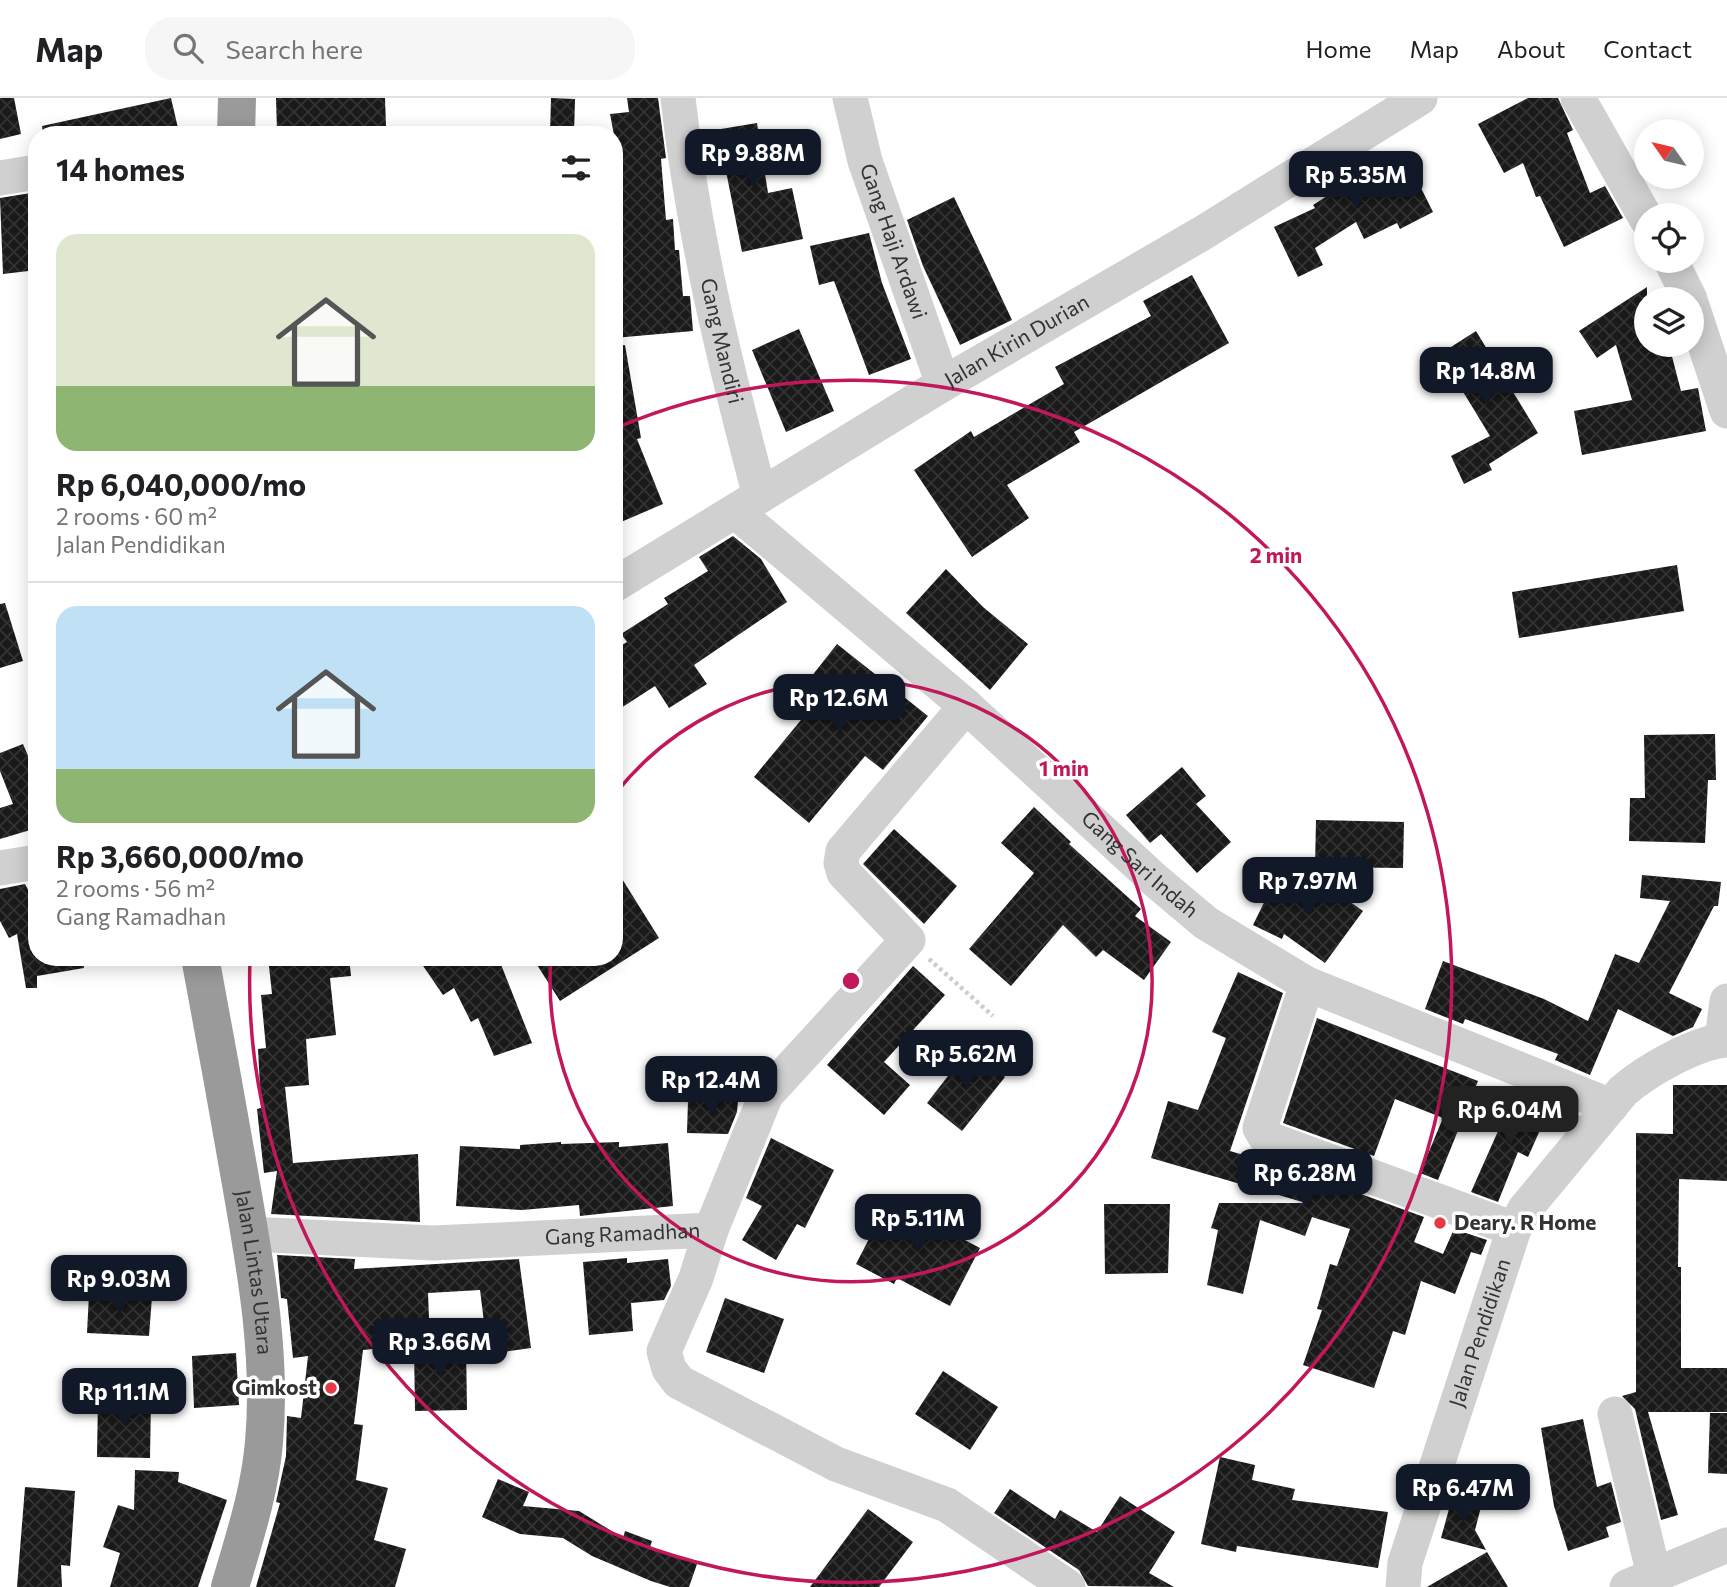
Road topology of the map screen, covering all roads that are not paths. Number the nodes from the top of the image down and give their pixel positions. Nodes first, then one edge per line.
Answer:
1 (237, 98) edge
2 (678, 98) edge
3 (850, 98) edge
4 (1420, 98) edge
5 (1578, 98) edge
6 (236, 126) edge
7 (28, 173) edge
8 (0, 178) edge
9 (1637, 203) edge
10 (1704, 342) edge
11 (943, 384) junction
12 (1727, 411) edge
13 (748, 504) junction
14 (623, 580) edge
15 (966, 706) junction
16 (28, 863) edge
17 (0, 868) edge
18 (202, 966) edge
19 (1307, 984) junction
20 (1727, 1001) edge
21 (1725, 1040) edge
22 (1611, 1106) junction
23 (1514, 1229) junction
24 (712, 1230) junction
25 (250, 1234) junction
26 (1615, 1414) dead end
27 (1727, 1545) edge
28 (1641, 1581) edge
29 (230, 1587) edge
30 (1068, 1587) edge
31 (1403, 1587) edge

1 - 6 highway
2 - 13 street, Gang Mandiri
3 - 11 street, Gang Haji Ardawi
4 - 11 street, Jalan Kirin Durian
5 - 9 street
7 - 8 street
10 - 12 street
11 - 13 street, Jalan Kirin Durian
13 - 14 street, Jalan Kirin Durian
13 - 15 street, Gang Sari Indah
15 - 19 street, Gang Sari Indah
15 - 24 street, Gang Ramadhan
16 - 17 street
18 - 25 highway, Jalan Lintas Utara
19 - 22 street, Gang Sari Indah
19 - 23 street
20 - 21 street
21 - 22 street, Jalan Pendidikan
22 - 23 street, Jalan Pendidikan
23 - 31 street, Jalan Pendidikan
24 - 25 street, Gang Ramadhan
24 - 30 street
25 - 29 highway, Jalan Lintas Utara
26 - 28 street
27 - 28 street

